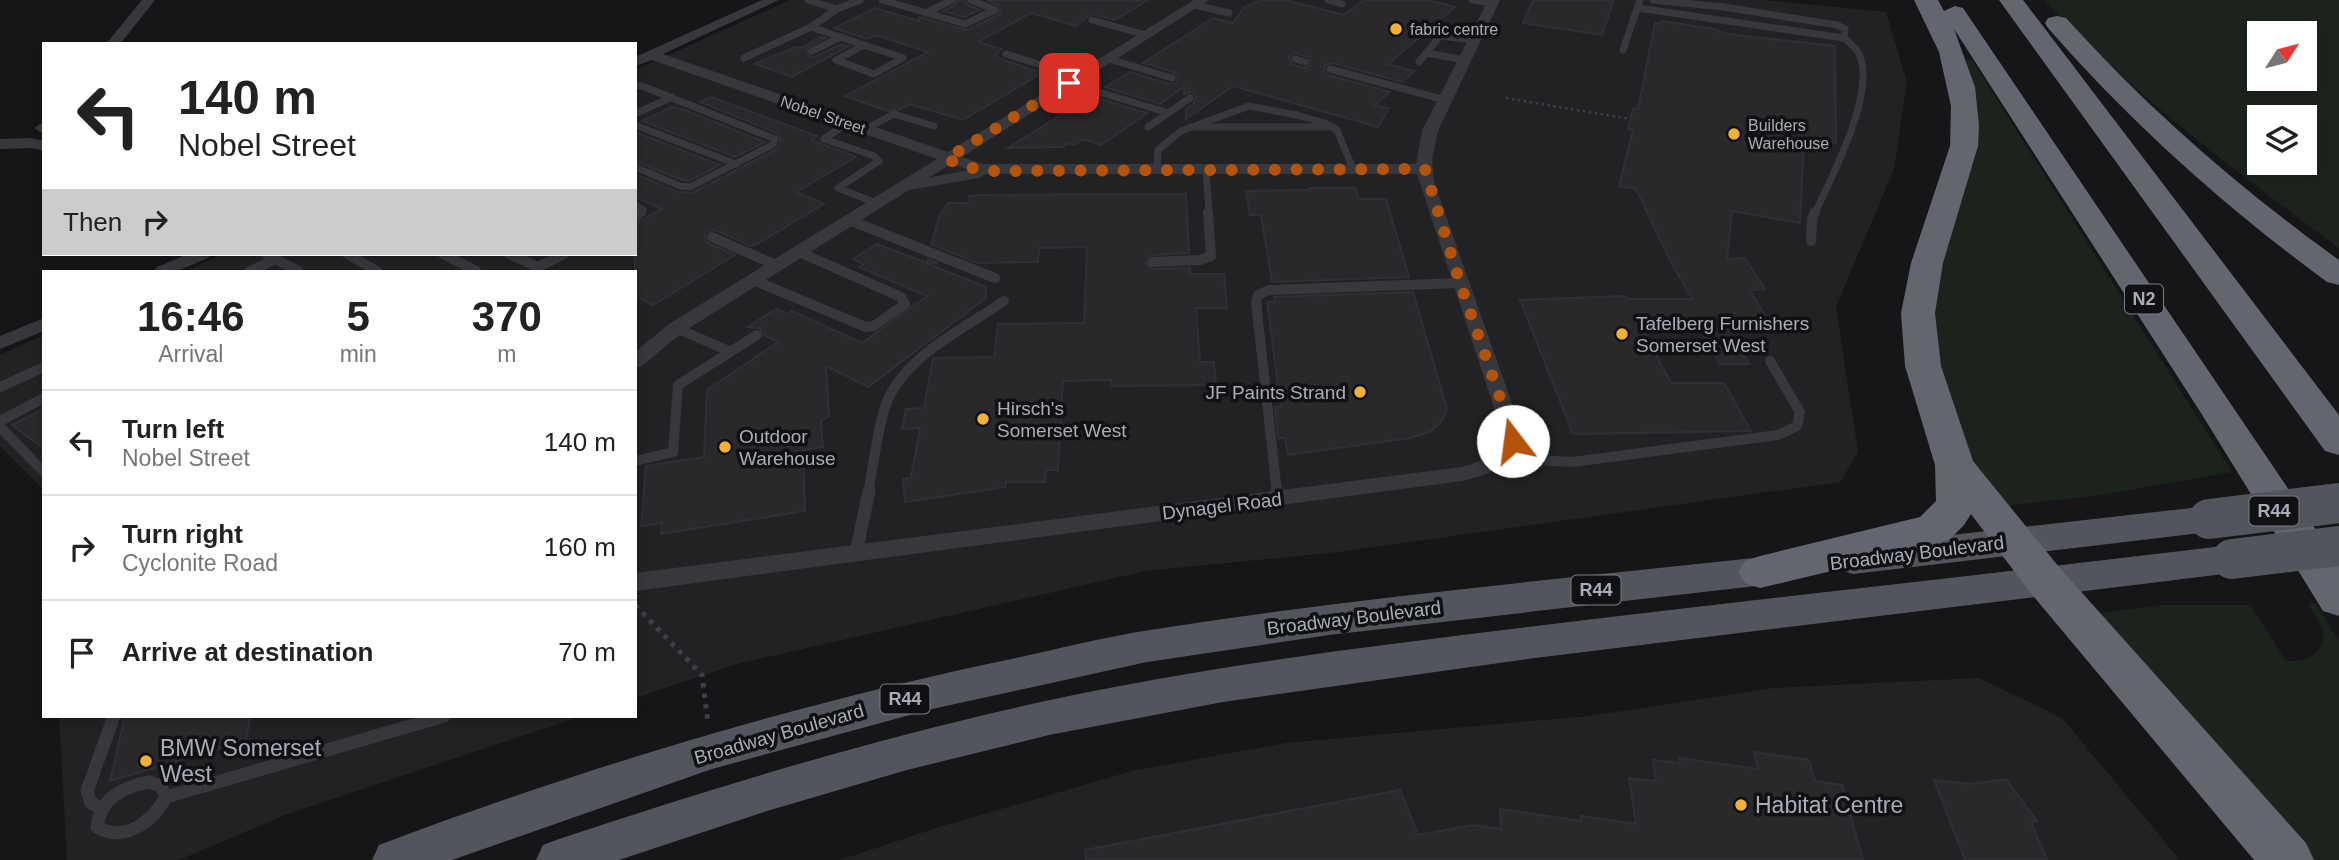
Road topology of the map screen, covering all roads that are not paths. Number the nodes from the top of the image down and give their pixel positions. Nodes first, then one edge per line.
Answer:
1 (149, 0) edge
2 (773, 0) edge
3 (808, 0) edge
4 (860, 0) edge
5 (882, 0) edge
6 (917, 0) edge
7 (952, 0) edge
8 (971, 0) edge
9 (1328, 0) edge
10 (1472, 0) edge
11 (1653, 0) edge
12 (1926, 0) edge
13 (1946, 0) edge
14 (2011, 0) edge
15 (2037, 0) edge
16 (1494, 1) edge
17 (1199, 2) edge
18 (1342, 4) dead end
19 (1639, 4) edge
20 (904, 6) junction
21 (837, 9) junction
22 (926, 13) junction
23 (1229, 13) dead end
24 (1092, 20) dead end
25 (811, 27) junction
26 (1146, 35) junction
27 (841, 37) junction
28 (1844, 37) junction
29 (1474, 40) junction
30 (115, 42) edge
31 (864, 44) junction
32 (1623, 50) dead end
33 (812, 51) dead end
34 (1426, 52) junction
35 (1006, 54) dead end
36 (652, 55) junction
37 (744, 58) dead end
38 (1109, 59) junction
39 (1295, 59) dead end
40 (1465, 60) junction
41 (637, 61) edge
42 (1305, 62) dead end
43 (1419, 62) dead end
44 (1330, 69) dead end
45 (1172, 78) dead end
46 (1074, 80) junction
47 (637, 86) edge
48 (672, 97) junction
49 (1190, 98) dead end
50 (1445, 100) junction
51 (637, 113) edge
52 (1169, 113) junction
53 (846, 124) junction
54 (637, 126) edge
55 (934, 126) dead end
56 (1149, 127) dead end
57 (1191, 127) junction
58 (1333, 127) junction
59 (864, 130) junction
60 (0, 144) edge
61 (37, 145) edge
62 (946, 159) junction
63 (736, 164) junction
64 (637, 168) edge
65 (1353, 169) junction
66 (1425, 169) junction
67 (1157, 170) junction
68 (1206, 170) junction
69 (995, 171) junction
70 (895, 192) junction
71 (876, 203) junction
72 (849, 220) junction
73 (712, 237) dead end
74 (1811, 241) dead end
75 (799, 252) junction
76 (197, 256) edge
77 (270, 256) edge
78 (350, 256) edge
79 (447, 256) edge
80 (514, 256) edge
81 (560, 256) edge
82 (276, 259) junction
83 (1153, 261) dead end
84 (776, 265) junction
85 (165, 270) edge
86 (252, 270) edge
87 (296, 270) edge
88 (375, 270) edge
89 (474, 270) edge
90 (2339, 275) edge
91 (995, 278) dead end
92 (753, 280) junction
93 (1460, 283) junction
94 (1004, 301) dead end
95 (42, 325) edge
96 (676, 328) junction
97 (757, 335) dead end
98 (0, 343) edge
99 (729, 351) junction
100 (637, 359) edge
101 (1770, 361) dead end
102 (42, 368) edge
103 (0, 387) edge
104 (42, 399) edge
105 (0, 421) edge
106 (0, 427) edge
107 (2339, 442) edge
108 (1507, 453) junction
109 (637, 461) edge
110 (1955, 464) junction
111 (42, 470) edge
112 (1278, 498) junction
113 (2339, 502) edge
114 (2014, 541) junction
115 (2339, 546) edge
116 (856, 553) junction
117 (1760, 572) junction
118 (2044, 579) junction
119 (637, 582) edge
120 (2339, 599) edge
121 (113, 718) edge
122 (437, 718) edge
123 (166, 797) junction
124 (101, 808) junction
125 (690, 815) junction
126 (395, 860) edge
127 (559, 860) edge
128 (619, 860) edge
129 (2287, 860) edge

1 - 30 street
2 - 36 street
3 - 21 lane
4 - 21 lane
5 - 20 lane
6 - 20 lane
7 - 22 lane
8 - 22 lane
9 - 18 lane
10 - 16 lane
11 - 28 lane
12 - 110 highway
13 - 120 highway, N2
14 - 107 highway
15 - 90 highway
16 - 29 street
17 - 23 lane
17 - 26 street
19 - 28 lane
19 - 32 lane
20 - 22 lane
21 - 25 lane
24 - 26 lane
25 - 27 lane
25 - 37 lane
26 - 38 street
27 - 31 lane
27 - 33 lane
28 - 74 lane
29 - 34 lane
29 - 40 street
31 - 31 lane
34 - 40 lane
34 - 43 lane
35 - 46 lane
36 - 41 street
36 - 53 street, Nobel Street
38 - 45 lane
38 - 46 street
39 - 42 lane
40 - 50 street
44 - 50 lane
46 - 52 lane
46 - 62 street
47 - 48 lane
48 - 51 lane
48 - 63 lane
49 - 52 lane
50 - 66 street
52 - 56 lane
53 - 59 street, Nobel Street
53 - 71 lane
54 - 63 lane
55 - 59 lane
57 - 58 lane
57 - 58 lane
57 - 67 lane
58 - 65 lane
59 - 62 street, Nobel Street
60 - 61 street
62 - 69 street, Nobel Street
62 - 70 street
63 - 64 lane
65 - 66 street, Nobel Street
65 - 68 street, Nobel Street
66 - 93 street
67 - 68 street, Nobel Street
67 - 69 street, Nobel Street
68 - 83 lane
69 - 70 street, Nobel Street
70 - 71 street
71 - 72 street
72 - 75 street
72 - 91 lane
73 - 84 lane
75 - 84 street
75 - 92 lane
76 - 85 street
77 - 82 lane
78 - 88 lane
79 - 89 lane
80 - 81 lane
82 - 86 lane
82 - 87 lane
84 - 92 street
92 - 96 street
93 - 108 street
93 - 112 lane
94 - 116 lane
95 - 98 street
96 - 99 lane
96 - 100 street
97 - 99 lane
99 - 109 lane
101 - 108 lane
102 - 103 lane
104 - 105 lane
106 - 111 lane
108 - 112 street, Dynagel Road
110 - 114 highway
110 - 117 highway
112 - 116 street, Dynagel Road
113 - 114 main road, Broadway Boulevard / R44, bridge
114 - 117 main road, Broadway Boulevard / R44
114 - 118 highway
115 - 118 main road, R44, bridge
116 - 119 street, Dynagel Road
117 - 126 main road, Broadway Boulevard / R44
118 - 125 main road, R44
118 - 129 highway
121 - 124 lane
122 - 123 lane
123 - 124 lane
123 - 124 lane
125 - 127 main road, R44
125 - 128 main road

